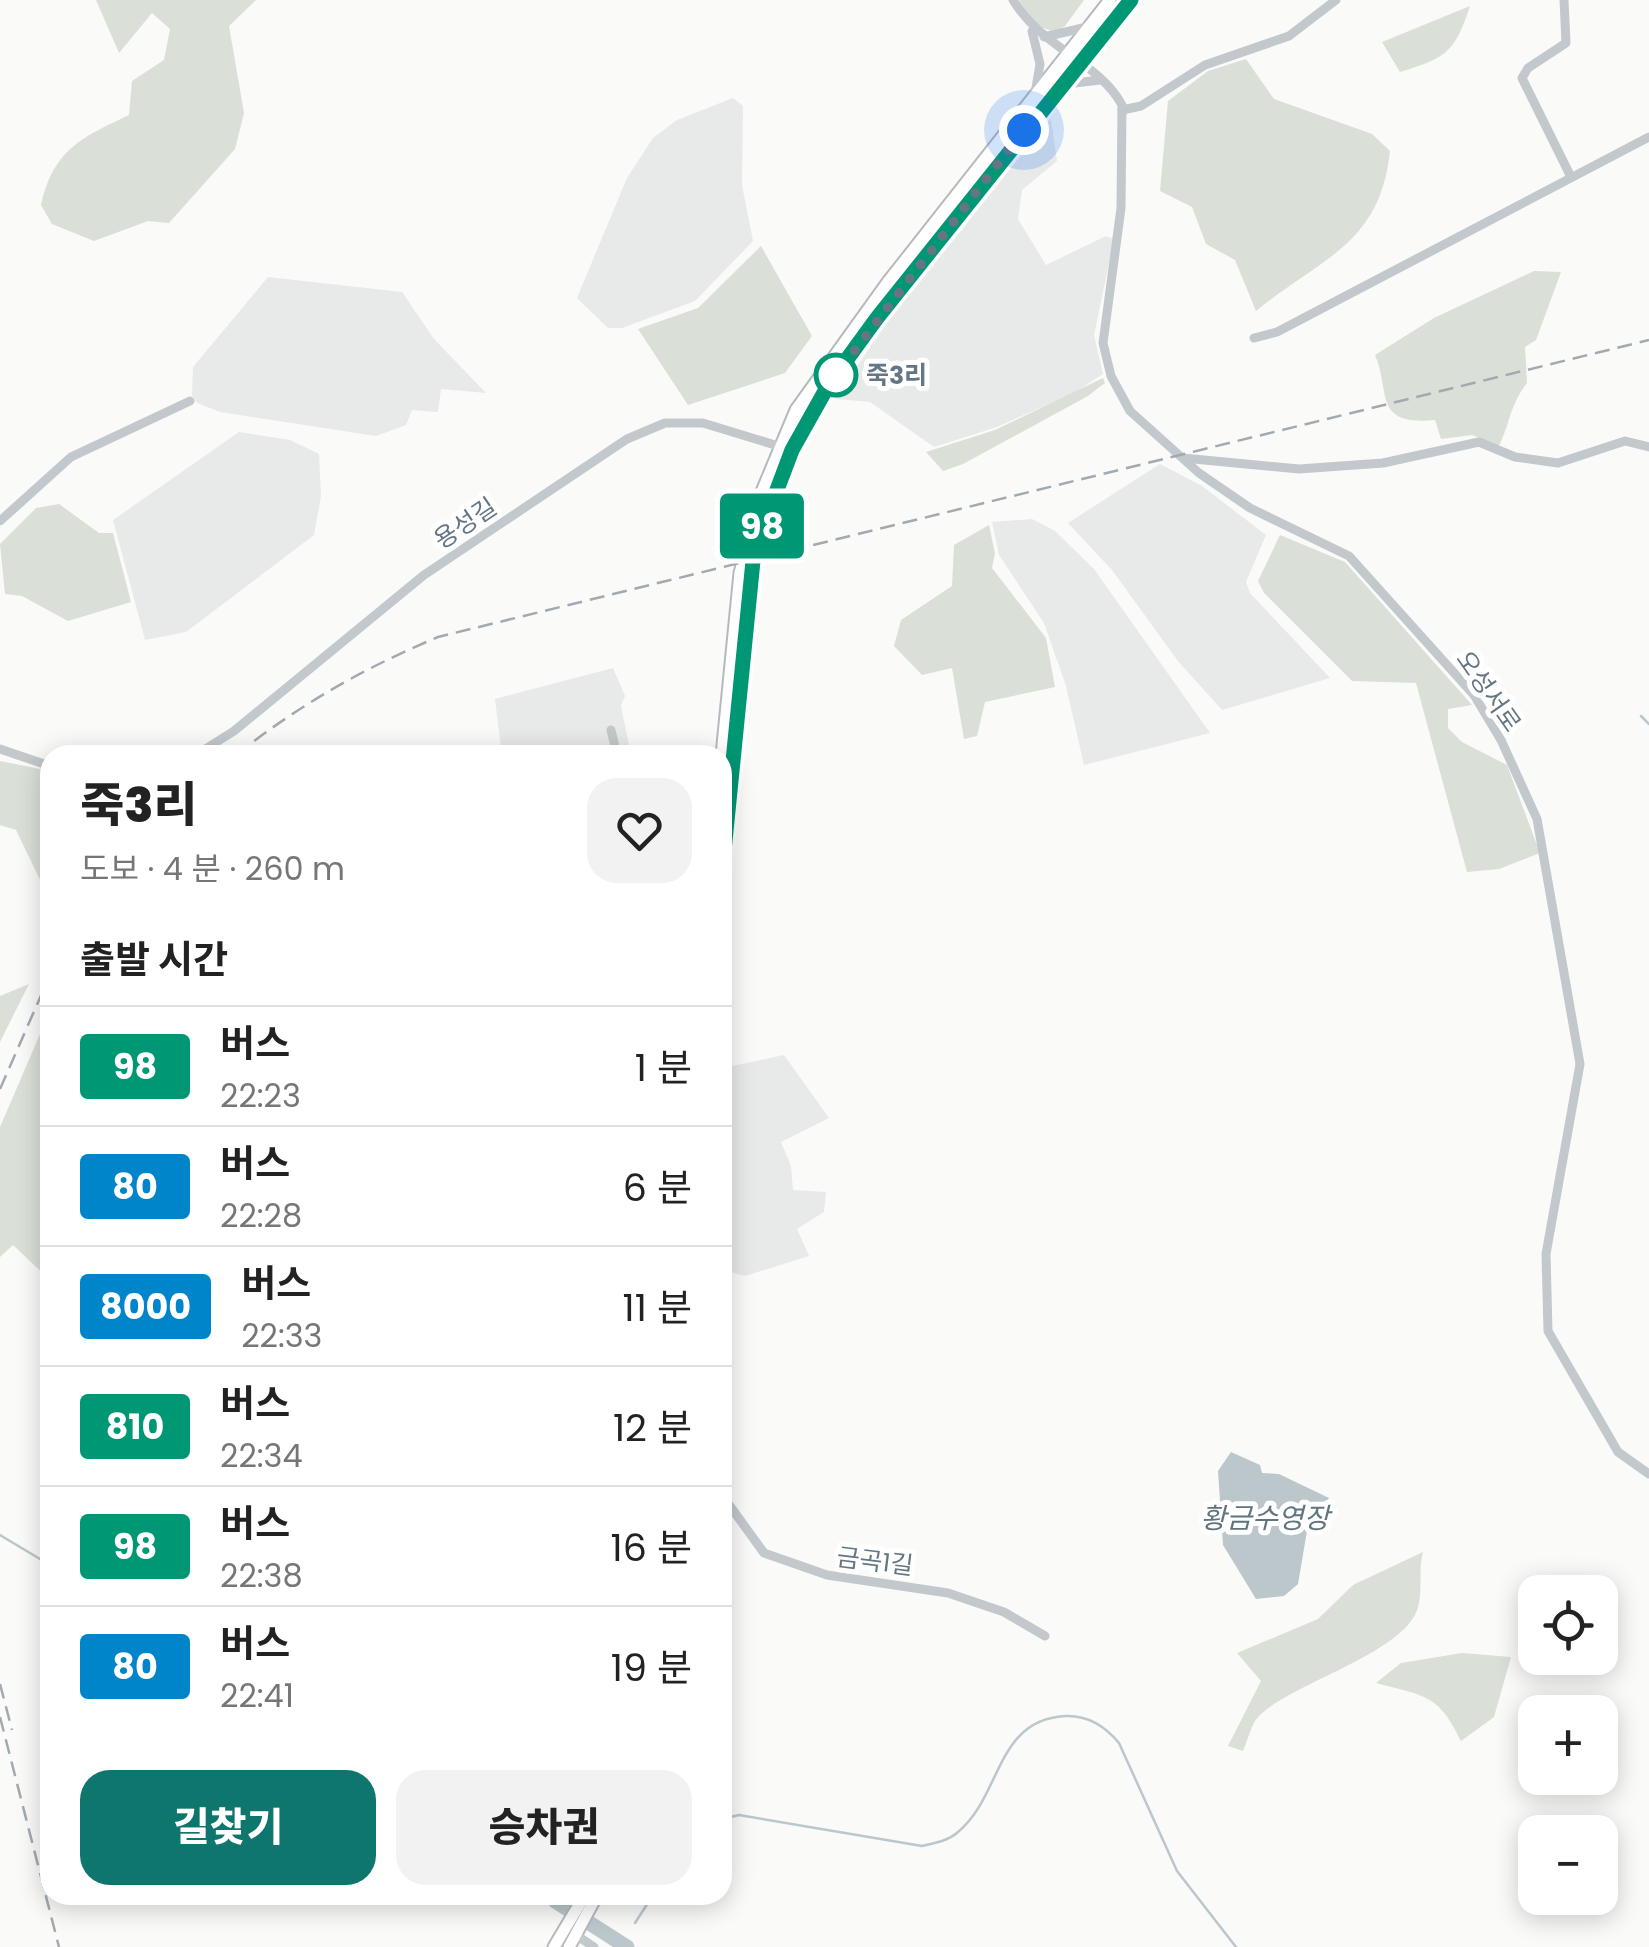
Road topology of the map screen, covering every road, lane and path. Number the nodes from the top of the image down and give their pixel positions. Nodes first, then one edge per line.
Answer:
1 (1013, 0) edge
2 (1110, 0) edge
3 (1131, 0) edge
4 (1336, 0) edge
5 (1564, 0) edge
6 (1030, 26) junction
7 (1090, 26) junction
8 (1043, 37) junction
9 (1066, 53) junction
10 (1079, 62) junction
11 (1101, 80) junction
12 (1059, 87) junction
13 (1034, 96) junction
14 (1122, 110) junction
15 (1649, 137) edge
16 (1572, 177) junction
17 (1254, 338) dead end
18 (190, 401) dead end
19 (778, 446) junction
20 (1649, 447) edge
21 (792, 450) junction
22 (1181, 458) junction
23 (0, 522) edge
24 (611, 730) dead end
25 (212, 745) edge
26 (615, 745) edge
27 (723, 745) edge
28 (0, 748) edge
29 (40, 762) edge
30 (732, 770) edge
31 (1649, 1474) edge
32 (732, 1509) edge
33 (1046, 1636) dead end
34 (584, 1905) edge
35 (576, 1928) junction
36 (554, 1947) edge
37 (569, 1947) edge
38 (594, 1947) edge

1 - 6 street
2 - 7 main road
3 - 10 main road
4 - 14 street
5 - 16 street
6 - 8 street
6 - 13 street
7 - 8 street
7 - 9 main road
8 - 9 street
9 - 10 street
9 - 13 main road
10 - 11 street
10 - 12 main road
11 - 12 street
11 - 14 street
12 - 21 main road
13 - 19 main road
14 - 22 street, 오성서로
15 - 16 street
16 - 17 street
18 - 23 street
19 - 21 street, 용성길
19 - 25 street, 용성길
19 - 27 main road
20 - 22 street
21 - 30 main road
22 - 31 street, 오성서로
24 - 26 street
28 - 29 street
32 - 33 street, 금곡1길
34 - 35 main road
35 - 36 main road
35 - 37 main road
35 - 38 street

